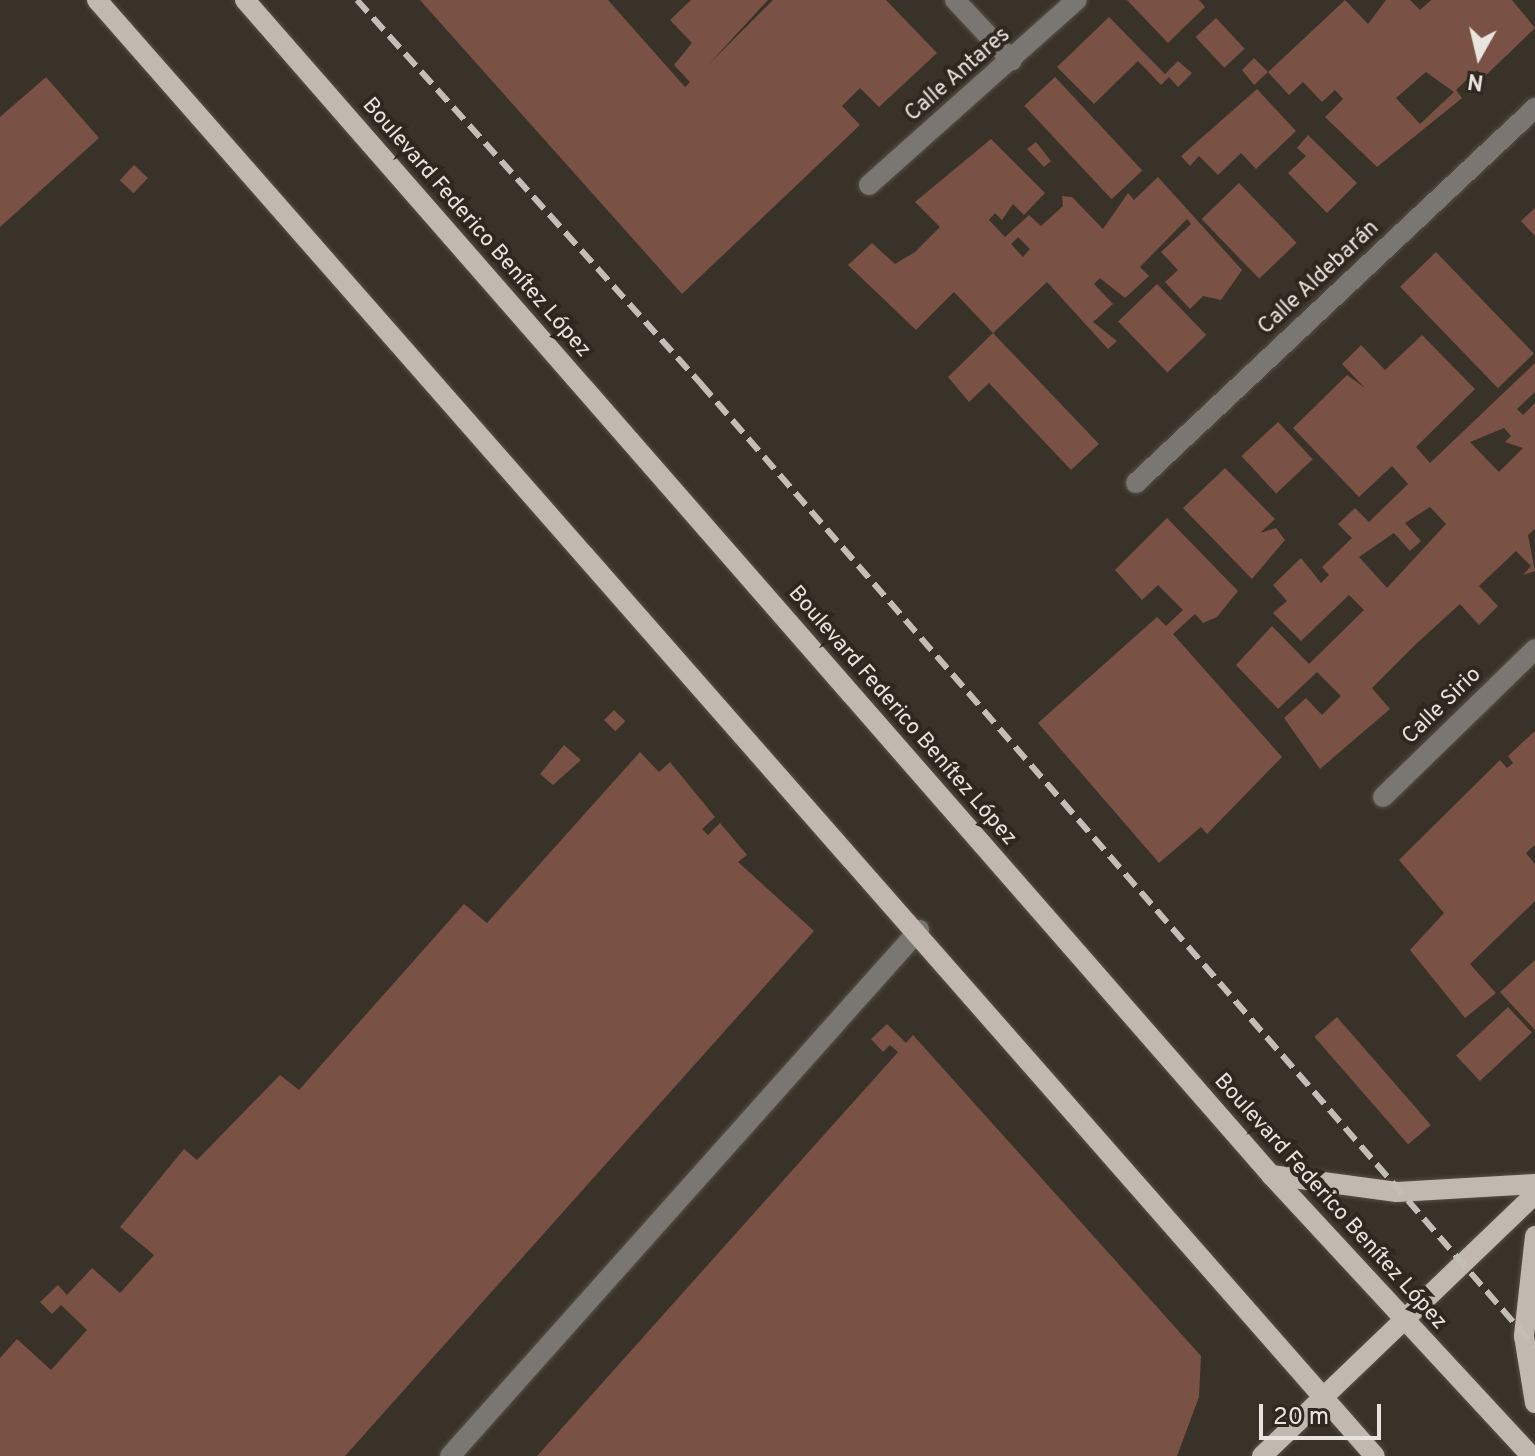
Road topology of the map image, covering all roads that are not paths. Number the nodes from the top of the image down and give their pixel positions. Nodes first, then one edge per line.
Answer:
1 (97, 0) edge
2 (245, 0) edge
3 (955, 0) edge
4 (1077, 0) edge
5 (1012, 61) junction
6 (1535, 108) edge
7 (869, 185) dead end
8 (1136, 483) dead end
9 (1535, 649) edge
10 (1383, 797) dead end
11 (919, 930) junction
12 (1271, 1175) junction
13 (1535, 1184) edge
14 (1535, 1194) edge
15 (1535, 1236) edge
16 (1404, 1320) junction
17 (1324, 1397) junction
18 (1535, 1403) edge
19 (450, 1456) edge
20 (1262, 1456) edge
21 (1375, 1456) edge
22 (1531, 1456) edge

1 - 11 main road
2 - 12 main road, Boulevard Federico Benítez López
3 - 5 street
4 - 5 street, Calle Antares
5 - 7 street, Calle Antares
6 - 8 street, Calle Aldebarán
9 - 10 street, Calle Sirio
11 - 17 main road
11 - 19 street
12 - 13 main road
12 - 16 main road, Boulevard Federico Benítez López
14 - 16 main road
15 - 18 main road
16 - 17 main road
16 - 22 main road, Boulevard Federico Benítez López
17 - 20 main road
17 - 21 main road

